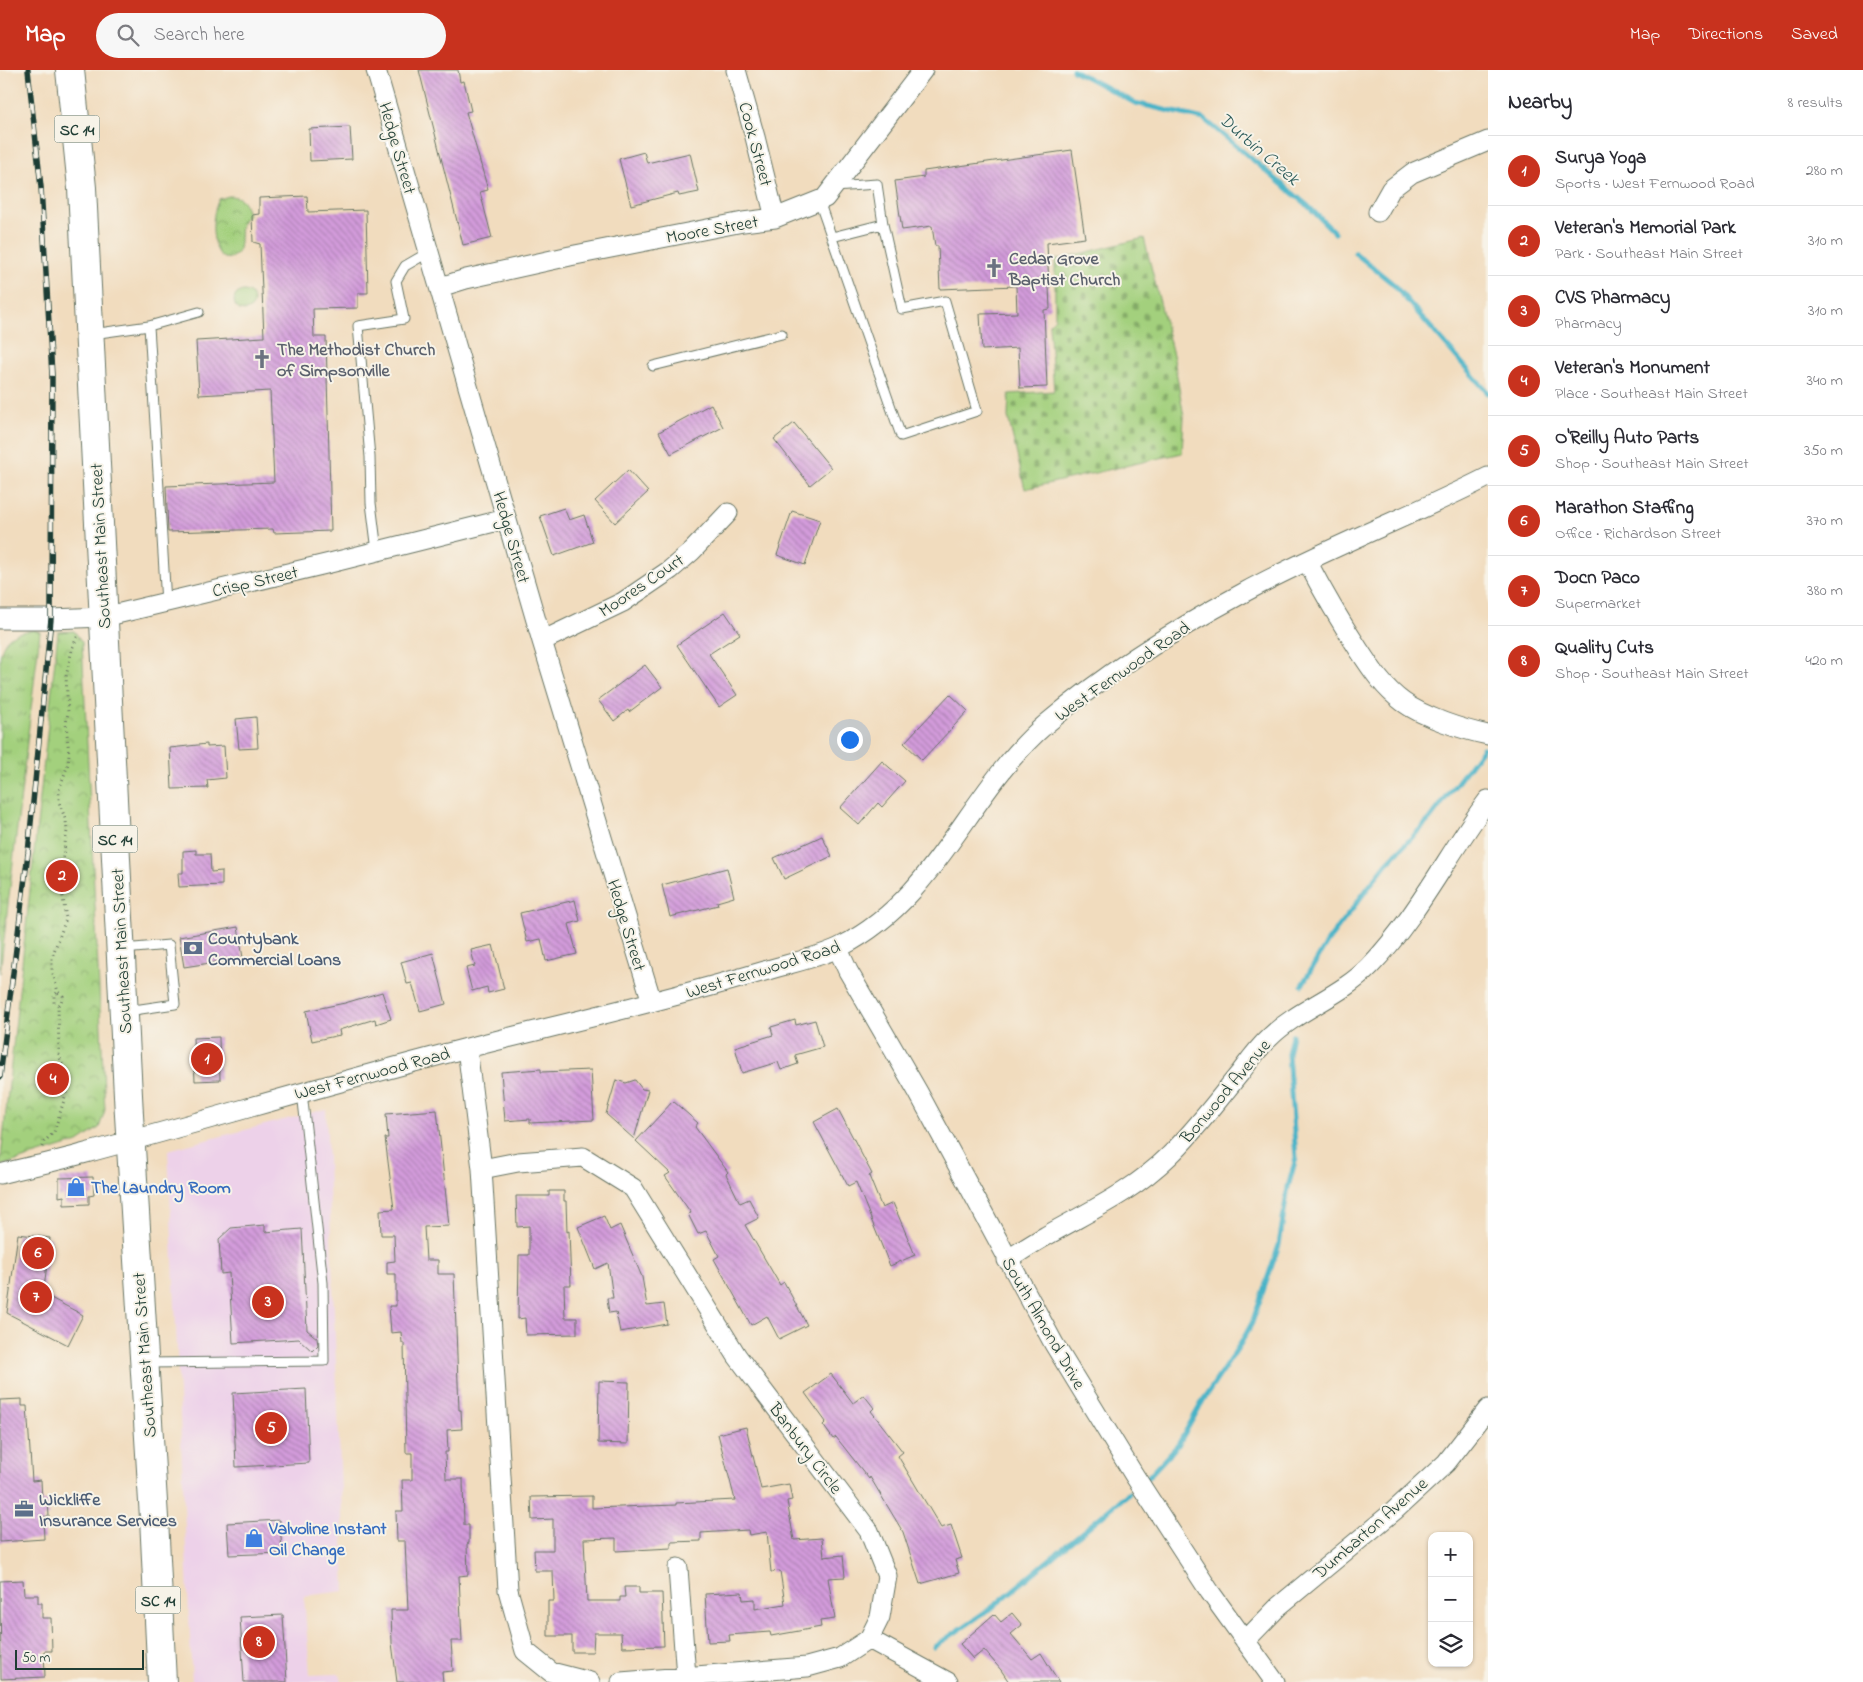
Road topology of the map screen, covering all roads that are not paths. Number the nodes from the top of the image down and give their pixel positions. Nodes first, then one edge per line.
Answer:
1 (70, 70) edge
2 (376, 70) edge
3 (736, 70) edge
4 (923, 70) edge
5 (1488, 141) edge
6 (834, 187) junction
7 (819, 201) junction
8 (1378, 212) dead end
9 (775, 218) junction
10 (883, 224) junction
11 (832, 237) junction
12 (428, 252) junction
13 (440, 286) junction
14 (199, 312) dead end
15 (149, 326) junction
16 (782, 334) dead end
17 (90, 335) junction
18 (653, 366) dead end
19 (1488, 477) edge
20 (728, 513) dead end
21 (506, 519) junction
22 (377, 551) junction
23 (1307, 561) junction
24 (166, 603) junction
25 (92, 618) junction
26 (0, 619) edge
27 (542, 641) junction
28 (1488, 735) edge
29 (1488, 800) edge
30 (121, 949) junction
31 (838, 949) junction
32 (652, 1002) junction
33 (124, 1011) junction
34 (467, 1048) junction
35 (302, 1092) junction
36 (131, 1140) junction
37 (482, 1169) junction
38 (0, 1174) edge
39 (1007, 1260) junction
40 (144, 1363) junction
41 (1488, 1409) edge
42 (678, 1568) dead end
43 (869, 1639) junction
44 (1245, 1641) junction
45 (686, 1677) junction
46 (162, 1682) edge
47 (590, 1682) edge
48 (621, 1682) edge
49 (948, 1682) edge
50 (1275, 1682) edge

1 - 17 main road, Southeast Main Street / SC 14
2 - 12 street, Hedge Street
3 - 9 street, Cook Street
4 - 6 street, Moore Street
5 - 8 street
6 - 7 street, Moore Street
6 - 10 lane
7 - 9 street, Moore Street
7 - 11 lane
9 - 13 street, Moore Street
10 - 11 lane
10 - 11 lane
12 - 13 street, Hedge Street
12 - 22 lane
13 - 21 street, Hedge Street
14 - 15 lane
15 - 17 lane
15 - 24 lane
16 - 18 lane
17 - 25 main road, Southeast Main Street / SC 14
19 - 23 street, West Fernwood Road
20 - 27 street, Moores Court
21 - 22 street, Crisp Street
21 - 27 street, Hedge Street
22 - 24 street, Crisp Street
23 - 28 street
23 - 31 street, West Fernwood Road
24 - 25 street, Crisp Street
25 - 26 street, Crisp Street
25 - 30 main road, Southeast Main Street / SC 14
27 - 32 street, Hedge Street
29 - 39 street, Bonwood Avenue
30 - 33 main road, Southeast Main Street / SC 14
30 - 33 lane
31 - 32 street, West Fernwood Road
31 - 39 street, South Almond Drive
32 - 34 street, West Fernwood Road
33 - 36 main road, Southeast Main Street / SC 14
34 - 35 street, West Fernwood Road
34 - 37 street
35 - 36 street, West Fernwood Road
35 - 40 lane
36 - 38 street, West Fernwood Road
36 - 40 main road, Southeast Main Street / SC 14
37 - 43 street, Banbury Circle
37 - 47 street
39 - 44 street, South Almond Drive
40 - 46 main road, Southeast Main Street / SC 14
41 - 44 street, Dumbarton Avenue
42 - 45 street
43 - 45 street
43 - 49 street
44 - 50 street, South Almond Drive
45 - 48 street

